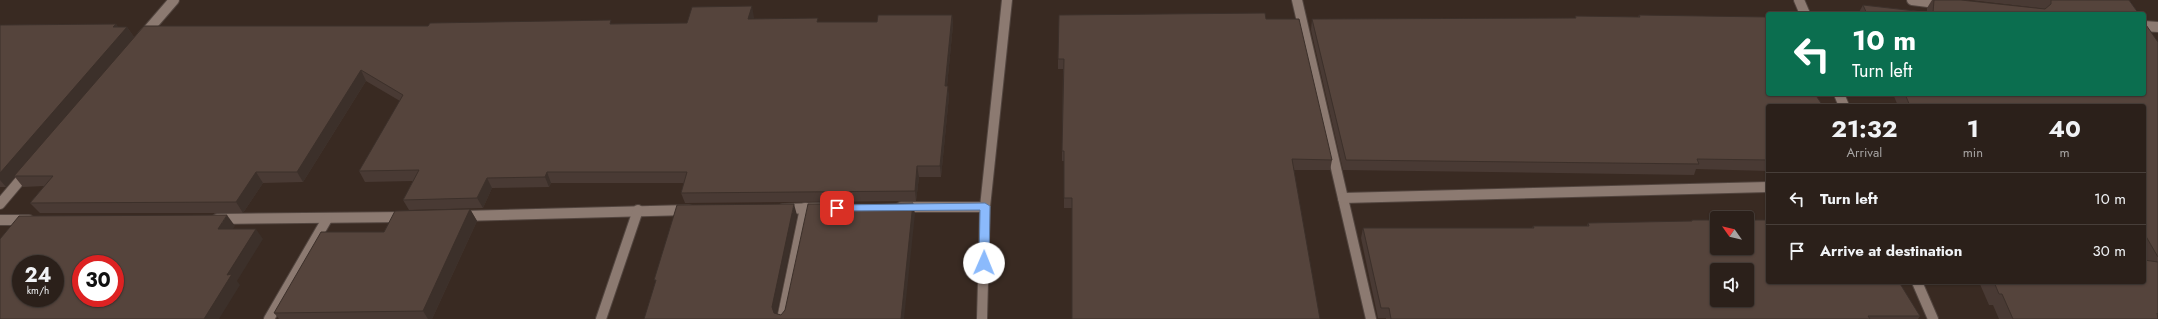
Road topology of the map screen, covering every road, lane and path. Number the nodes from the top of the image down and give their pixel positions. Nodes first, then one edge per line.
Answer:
1 (174, 0) edge
2 (1007, 0) edge
3 (1297, 0) edge
4 (1799, 0) edge
5 (1912, 0) edge
6 (1951, 4) edge
7 (1804, 12) edge
8 (2146, 26) edge
9 (2158, 28) edge
10 (134, 47) edge
11 (36, 162) edge
12 (1766, 187) edge
13 (1343, 198) junction
14 (0, 204) edge
15 (985, 206) junction
16 (893, 207) edge
17 (805, 208) junction
18 (829, 208) edge
19 (773, 209) edge
20 (638, 210) junction
21 (702, 210) edge
22 (446, 216) edge
23 (415, 217) edge
24 (327, 219) junction
25 (0, 220) edge
26 (40, 220) edge
27 (207, 220) edge
28 (1918, 284) edge
29 (269, 319) edge
30 (601, 319) edge
31 (782, 319) edge
32 (982, 319) edge
33 (1371, 319) edge
34 (1933, 319) edge

1 - 10 street
2 - 15 street
3 - 13 street
4 - 7 street
5 - 6 street
8 - 9 street
11 - 14 street
12 - 13 street
13 - 33 street
15 - 16 street
15 - 32 street
17 - 18 street
17 - 19 street
17 - 31 street
20 - 21 street
20 - 22 street
20 - 30 street
23 - 24 street
24 - 27 street
24 - 29 street
25 - 26 street
28 - 34 street

